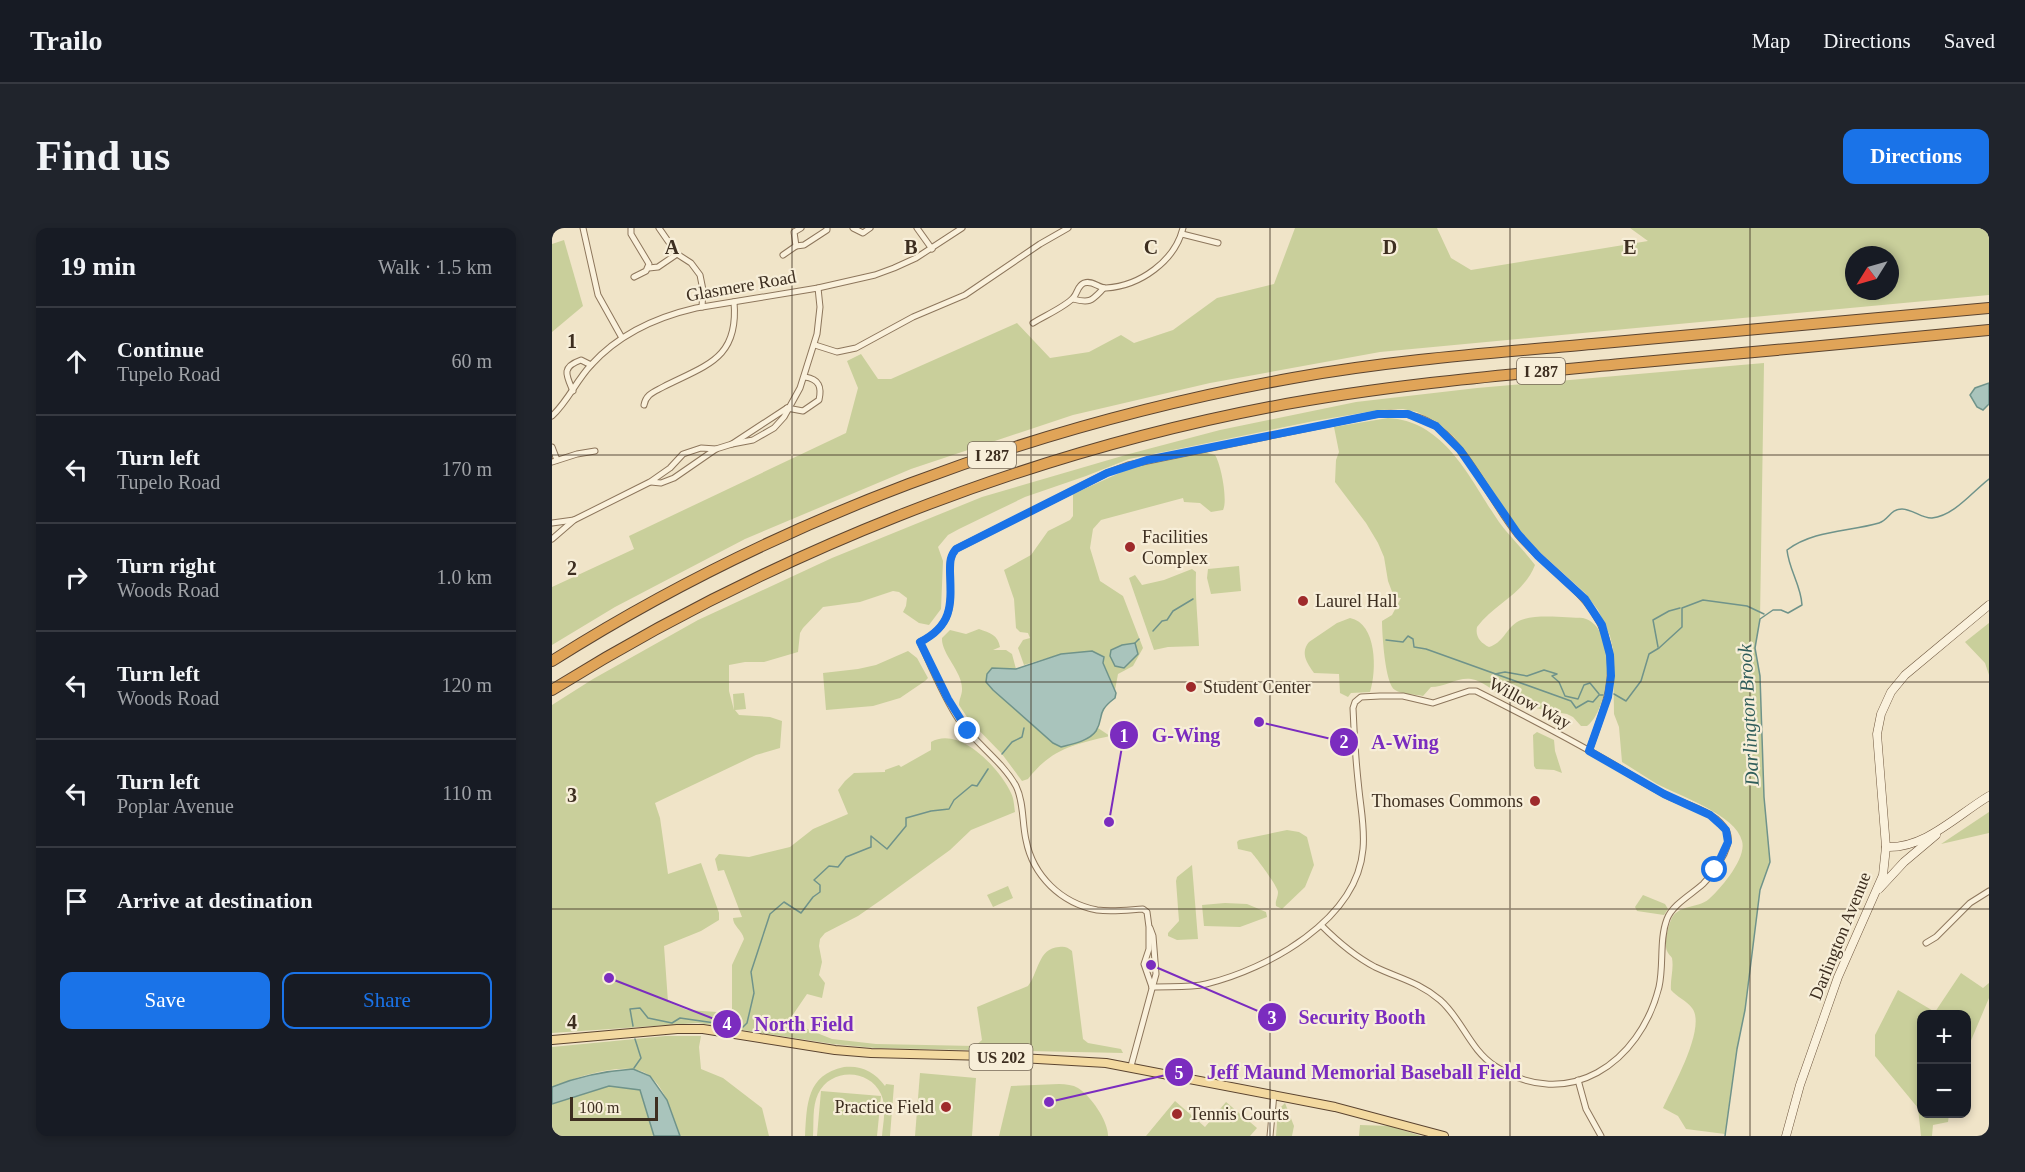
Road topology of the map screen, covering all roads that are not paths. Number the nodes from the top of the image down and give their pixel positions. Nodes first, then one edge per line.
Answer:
1 (583, 228) edge
2 (631, 228) edge
3 (659, 228) edge
4 (801, 228) edge
5 (827, 228) edge
6 (853, 228) edge
7 (870, 228) edge
8 (917, 228) edge
9 (962, 228) edge
10 (1048, 228) edge
11 (1068, 228) edge
12 (1182, 231) edge
13 (1054, 236) junction
14 (1218, 243) dead end
15 (796, 246) junction
16 (932, 249) junction
17 (677, 254) junction
18 (783, 255) dead end
19 (649, 268) junction
20 (633, 277) dead end
21 (818, 288) junction
22 (1104, 288) junction
23 (1073, 299) junction
24 (734, 302) junction
25 (702, 307) junction
26 (1989, 308) edge
27 (1033, 323) dead end
28 (1989, 330) edge
29 (622, 338) junction
30 (814, 345) junction
31 (591, 365) junction
32 (805, 377) junction
33 (573, 391) junction
34 (644, 405) dead end
35 (788, 408) junction
36 (552, 416) edge
37 (732, 444) junction
38 (552, 447) edge
39 (716, 449) junction
40 (595, 451) dead end
41 (555, 461) edge
42 (650, 482) junction
43 (574, 520) junction
44 (552, 523) edge
45 (552, 539) edge
46 (1989, 605) edge
47 (552, 661) edge
48 (552, 690) edge
49 (1589, 751) junction
50 (1989, 796) edge
51 (1952, 820) junction
52 (1886, 847) junction
53 (1989, 891) edge
54 (1873, 897) junction
55 (1321, 924) junction
56 (1149, 927) junction
57 (1926, 943) dead end
58 (1152, 987) junction
59 (552, 1040) edge
60 (1131, 1066) junction
61 (1578, 1080) junction
62 (1274, 1094) junction
63 (1270, 1136) edge
64 (1444, 1136) edge
65 (1599, 1136) edge
66 (1786, 1136) edge

1 - 29 street
2 - 19 street
3 - 17 street
4 - 15 street
5 - 15 street
6 - 7 street
8 - 16 street
9 - 16 street, Glasmere Road
10 - 13 street
11 - 13 street
12 - 14 street
12 - 22 street
13 - 30 street
15 - 18 street
16 - 21 street, Glasmere Road
17 - 19 street
17 - 25 street
19 - 20 street
21 - 24 street, Glasmere Road
21 - 30 street
22 - 23 street
22 - 23 street
23 - 27 street
24 - 25 street, Glasmere Road
24 - 34 street
25 - 29 street, Glasmere Road
26 - 47 highway, I 287
28 - 48 highway, I 287
29 - 31 street, Glasmere Road
30 - 32 street
31 - 33 street, Glasmere Road
31 - 33 street
32 - 35 street
32 - 35 street
33 - 36 street, Glasmere Road
35 - 37 street
35 - 37 street
37 - 39 street
38 - 41 street
39 - 42 street
39 - 42 street
40 - 41 street
42 - 43 street
43 - 44 street
43 - 45 street
46 - 52 main road, Darlington Avenue
49 - 55 street, Willow Way
49 - 56 street
49 - 61 street, Willow Way
50 - 51 main road
51 - 52 main road
51 - 54 main road
52 - 54 main road, Darlington Avenue
53 - 57 street
54 - 66 main road, Darlington Avenue
55 - 58 street
55 - 61 street
56 - 58 street
56 - 58 street
58 - 60 street
59 - 60 main road, US 202
60 - 62 main road, US 202
61 - 65 street
62 - 63 street
62 - 64 main road, US 202

